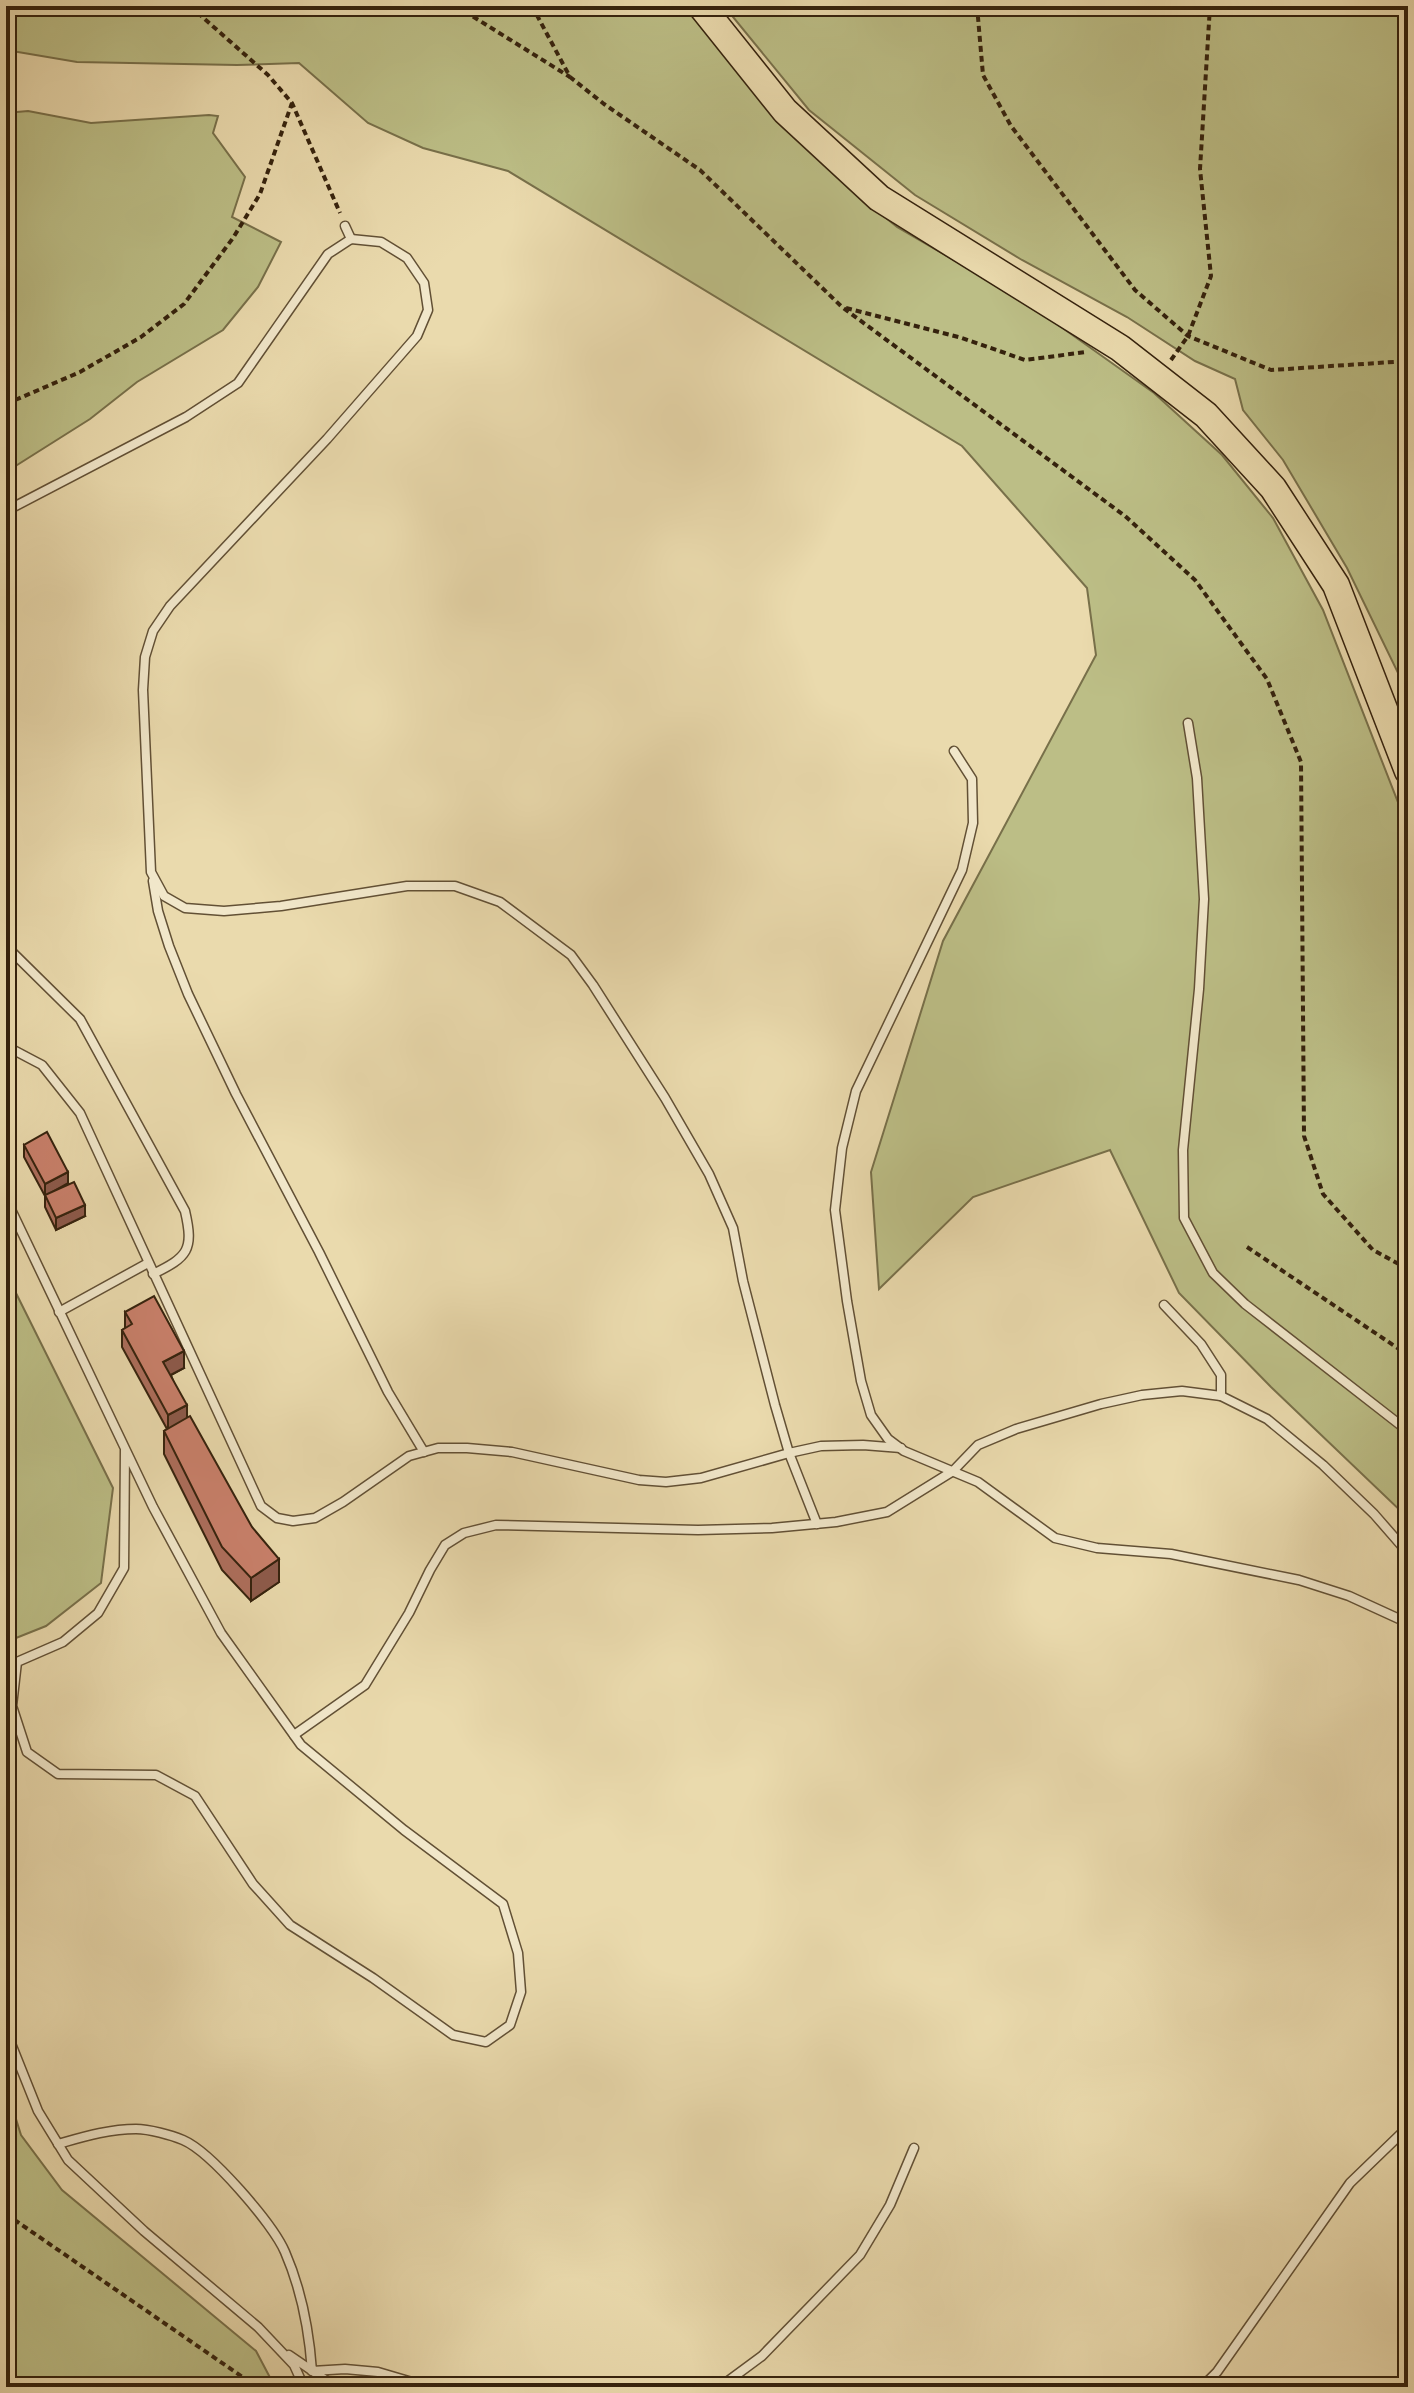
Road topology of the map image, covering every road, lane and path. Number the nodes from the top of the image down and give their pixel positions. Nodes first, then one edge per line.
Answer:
1 (190, 6) edge
2 (456, 6) edge
3 (532, 6) edge
4 (701, 6) edge
5 (977, 6) edge
6 (1210, 6) edge
7 (570, 77) junction
8 (292, 103) junction
9 (345, 226) joint
10 (351, 239) junction
11 (842, 307) junction
12 (1188, 336) junction
13 (1120, 348) junction
14 (1408, 361) edge
15 (1157, 377) junction
16 (6, 404) edge
17 (6, 511) edge
18 (1188, 723) dead end
19 (954, 751) dead end
20 (1408, 771) edge
21 (151, 872) junction
22 (6, 946) edge
23 (6, 1046) edge
24 (6, 1199) edge
25 (1247, 1247) dead end
26 (148, 1263) junction
27 (1408, 1269) edge
28 (153, 1274) junction
29 (1164, 1305) dead end
30 (59, 1312) junction
31 (1408, 1355) edge
32 (1221, 1396) junction
33 (1408, 1431) edge
34 (901, 1448) junction
35 (125, 1450) junction
36 (424, 1452) junction
37 (789, 1453) junction
38 (953, 1471) junction
39 (817, 1524) junction
40 (1408, 1553) edge
41 (1408, 1623) edge
42 (17, 1662) junction
43 (6, 1667) edge
44 (294, 1735) junction
45 (6, 2031) edge
46 (1408, 2127) edge
47 (58, 2144) junction
48 (914, 2148) dead end
49 (6, 2214) edge
50 (282, 2350) junction
51 (312, 2371) junction
52 (257, 2387) edge
53 (304, 2387) edge
54 (336, 2387) edge
55 (429, 2387) edge
56 (720, 2387) edge
57 (1202, 2387) edge

1 - 8 path
2 - 7 path
3 - 7 path
4 - 13 main road
5 - 12 path
6 - 12 path
7 - 11 path
8 - 9 path
8 - 16 path
9 - 10 lane
10 - 17 lane
10 - 21 lane
11 - 13 path
11 - 27 path
12 - 14 path
12 - 15 path
13 - 15 main road
15 - 20 main road
18 - 33 lane
19 - 34 lane
21 - 36 lane
21 - 37 lane
22 - 28 lane
23 - 26 lane
24 - 30 lane
25 - 31 path
26 - 28 lane
26 - 30 lane
28 - 36 lane
29 - 32 lane
30 - 35 lane
32 - 38 lane
32 - 40 lane
34 - 37 lane
34 - 38 lane
35 - 42 lane
35 - 44 lane
36 - 37 lane
37 - 39 lane
38 - 39 lane
38 - 41 lane
39 - 44 lane
42 - 43 lane
42 - 44 lane
45 - 47 lane
46 - 57 lane
47 - 50 lane
47 - 51 lane
48 - 56 lane
49 - 52 path
50 - 51 lane
50 - 53 lane
51 - 54 lane
51 - 55 lane

